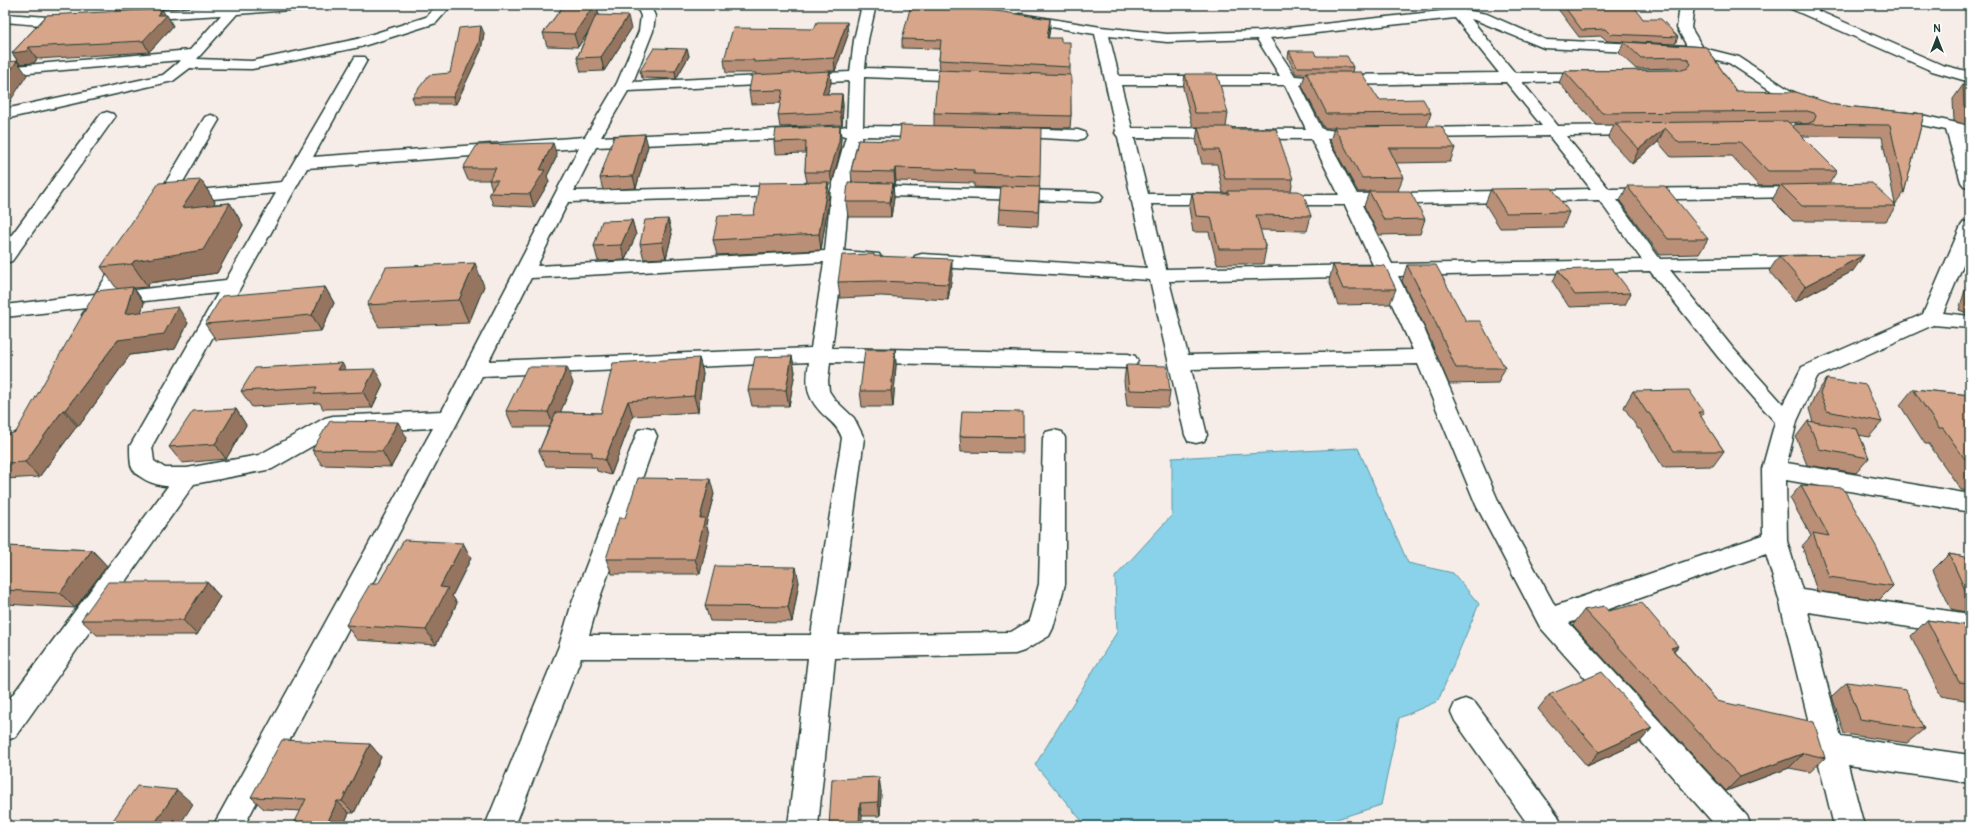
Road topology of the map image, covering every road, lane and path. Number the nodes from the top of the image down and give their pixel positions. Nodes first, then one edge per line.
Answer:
1 (68, 5) edge
2 (304, 5) edge
3 (445, 5) edge
4 (643, 5) edge
5 (869, 5) edge
6 (1687, 5) edge
7 (1794, 5) edge
8 (234, 8) edge
9 (1459, 12) junction
10 (1008, 16) edge
11 (120, 17) edge
12 (5, 18) edge
13 (88, 18) edge
14 (48, 21) junction
15 (1100, 31) junction
16 (1261, 35) junction
17 (34, 37) edge
18 (1697, 51) junction
19 (15, 58) edge
20 (190, 59) junction
21 (360, 60) dead end
22 (5, 70) edge
23 (857, 74) junction
24 (1605, 76) edge
25 (983, 77) edge
26 (1511, 77) junction
27 (1970, 77) edge
28 (1112, 81) junction
29 (1290, 81) junction
30 (623, 87) junction
31 (1819, 107) edge
32 (5, 114) edge
33 (1879, 116) edge
34 (107, 117) dead end
35 (211, 120) dead end
36 (1953, 127) junction
37 (1660, 130) edge
38 (855, 131) junction
39 (1553, 131) junction
40 (1970, 131) edge
41 (943, 132) edge
42 (998, 133) edge
43 (1123, 133) junction
44 (1317, 134) junction
45 (1348, 134) edge
46 (1400, 134) edge
47 (1078, 135) dead end
48 (590, 142) junction
49 (302, 163) junction
50 (1970, 182) edge
51 (290, 186) junction
52 (832, 190) junction
53 (801, 191) edge
54 (1819, 192) edge
55 (1094, 196) dead end
56 (1604, 196) junction
57 (564, 197) junction
58 (167, 198) junction
59 (1139, 199) junction
60 (1238, 199) edge
61 (1260, 200) edge
62 (1350, 200) junction
63 (151, 223) edge
64 (1970, 226) edge
65 (138, 241) edge
66 (8, 248) edge
67 (834, 256) junction
68 (1825, 261) edge
69 (1655, 265) junction
70 (525, 272) junction
71 (1386, 272) junction
72 (1158, 275) junction
73 (232, 285) junction
74 (100, 300) junction
75 (5, 311) edge
76 (1931, 318) junction
77 (1970, 322) edge
78 (85, 327) edge
79 (821, 355) junction
80 (1426, 357) junction
81 (1128, 361) dead end
82 (1179, 362) junction
83 (475, 369) junction
84 (449, 418) junction
85 (1786, 421) junction
86 (1196, 435) dead end
87 (646, 436) dead end
88 (1054, 438) dead end
89 (1774, 468) junction
90 (187, 477) junction
91 (1970, 503) edge
92 (1775, 541) junction
93 (1792, 599) junction
94 (1549, 619) junction
95 (1970, 625) edge
96 (572, 646) junction
97 (823, 647) junction
98 (1465, 712) dead end
99 (5, 728) edge
100 (1830, 749) junction
101 (1970, 769) edge
102 (228, 826) edge
103 (500, 826) edge
104 (803, 826) edge
105 (1547, 826) edge
106 (1736, 826) edge
107 (1849, 826) edge

1 - 14 street
2 - 8 street
3 - 20 street
4 - 30 street
5 - 23 street
6 - 18 street
7 - 27 street
8 - 11 street
8 - 20 street
9 - 16 street
9 - 18 street
9 - 26 street
10 - 15 street
12 - 14 street
13 - 14 street
14 - 17 street
15 - 16 street
15 - 28 street
16 - 29 street
18 - 31 street
19 - 22 street
20 - 22 street
20 - 32 street
21 - 49 street
23 - 25 street
23 - 30 street
23 - 38 street
24 - 26 street
26 - 29 street
26 - 39 street
28 - 29 street
28 - 43 street
29 - 44 street
30 - 48 street
33 - 36 street
34 - 66 street
35 - 58 street
36 - 40 street
36 - 50 street
37 - 39 street
38 - 41 street
38 - 48 street
38 - 52 street
39 - 46 street
39 - 56 street
42 - 47 street
43 - 44 street
43 - 59 street
44 - 45 street
44 - 62 street
48 - 49 street
48 - 57 street
49 - 51 street
51 - 58 street
51 - 73 street
52 - 55 street
52 - 67 street
53 - 57 street
54 - 56 street
56 - 62 street
56 - 69 street
57 - 70 street
58 - 63 street
59 - 60 street
59 - 72 street
61 - 62 street
62 - 71 street
64 - 76 street
65 - 74 street
67 - 70 street
67 - 72 street
67 - 79 street
68 - 69 street
69 - 71 street
69 - 85 street
70 - 83 street
71 - 72 street
71 - 80 street
72 - 82 street
73 - 74 street
73 - 90 street
74 - 75 street
74 - 78 street
76 - 77 street
76 - 85 street
79 - 81 street
79 - 83 street
79 - 97 street
80 - 82 street
80 - 94 street
82 - 86 street
83 - 84 street
84 - 90 street
84 - 102 street
85 - 89 street
87 - 96 street
88 - 97 street
89 - 91 street
89 - 92 street
90 - 99 street
92 - 93 street
92 - 94 street
93 - 95 street
93 - 100 street
94 - 106 street
96 - 97 street
96 - 103 street
97 - 104 street
98 - 105 street
100 - 101 street
100 - 107 street

